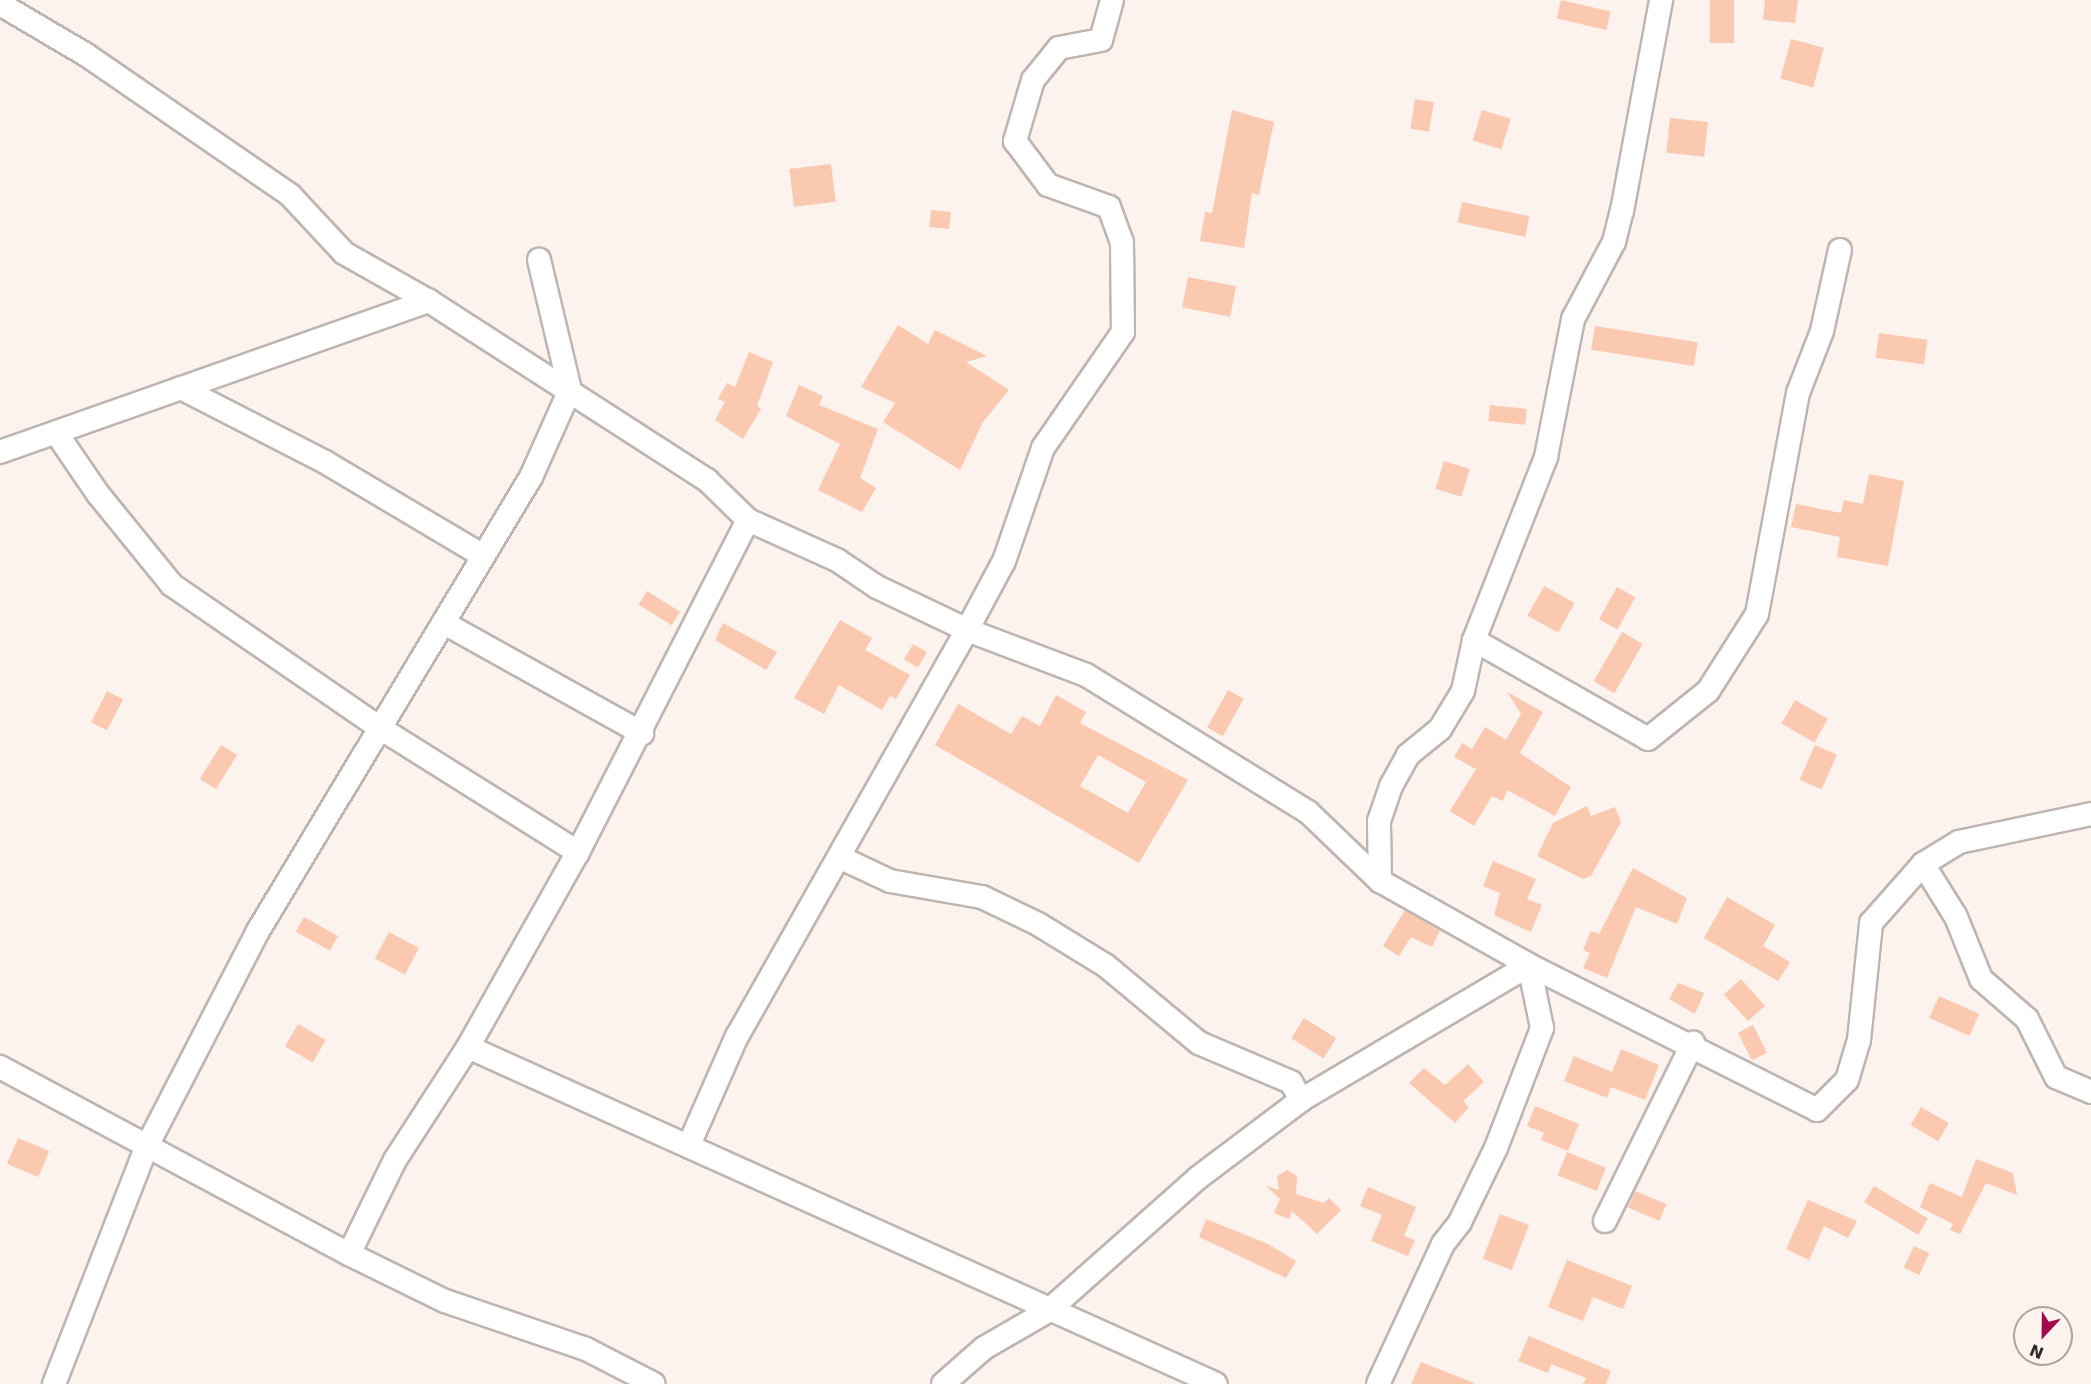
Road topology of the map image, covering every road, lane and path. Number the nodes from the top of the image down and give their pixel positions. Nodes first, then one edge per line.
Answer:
1 (1112, 0) edge
2 (1661, 0) edge
3 (0, 4) edge
4 (1840, 250) dead end
5 (539, 260) dead end
6 (429, 301) junction
7 (182, 388) junction
8 (570, 390) junction
9 (57, 434) junction
10 (0, 452) edge
11 (748, 520) junction
12 (483, 556) junction
13 (444, 624) junction
14 (967, 630) junction
15 (1474, 640) junction
16 (380, 728) junction
17 (642, 733) junction
18 (2091, 814) edge
19 (578, 852) junction
20 (841, 858) junction
21 (1923, 864) junction
22 (1380, 880) junction
23 (1529, 965) junction
24 (1693, 1043) junction
25 (468, 1047) junction
26 (0, 1067) edge
27 (2091, 1092) edge
28 (1301, 1100) junction
29 (689, 1145) junction
30 (147, 1146) junction
31 (1605, 1221) dead end
32 (349, 1254) junction
33 (1048, 1311) junction
34 (54, 1384) edge
35 (654, 1384) edge
36 (943, 1384) edge
37 (1216, 1384) edge
38 (1378, 1384) edge

1 - 14 street
2 - 15 street
3 - 6 street
4 - 15 street
5 - 8 street
6 - 7 street
6 - 8 street
7 - 9 street
7 - 12 street
8 - 11 street
8 - 12 street
9 - 10 street
9 - 16 street
11 - 14 street
11 - 17 street
12 - 13 street
13 - 16 street
13 - 17 street
14 - 20 street
14 - 22 street
15 - 22 street
16 - 19 street
16 - 30 street
17 - 19 street
18 - 21 street
19 - 25 street
20 - 28 street
20 - 29 street
21 - 24 street
21 - 27 street
22 - 23 street
23 - 24 street
23 - 28 street
23 - 38 street
24 - 31 street
25 - 29 street
25 - 32 street
26 - 30 street
28 - 33 street
29 - 33 street
30 - 32 street
30 - 34 street
32 - 35 street
33 - 36 street
33 - 37 street

